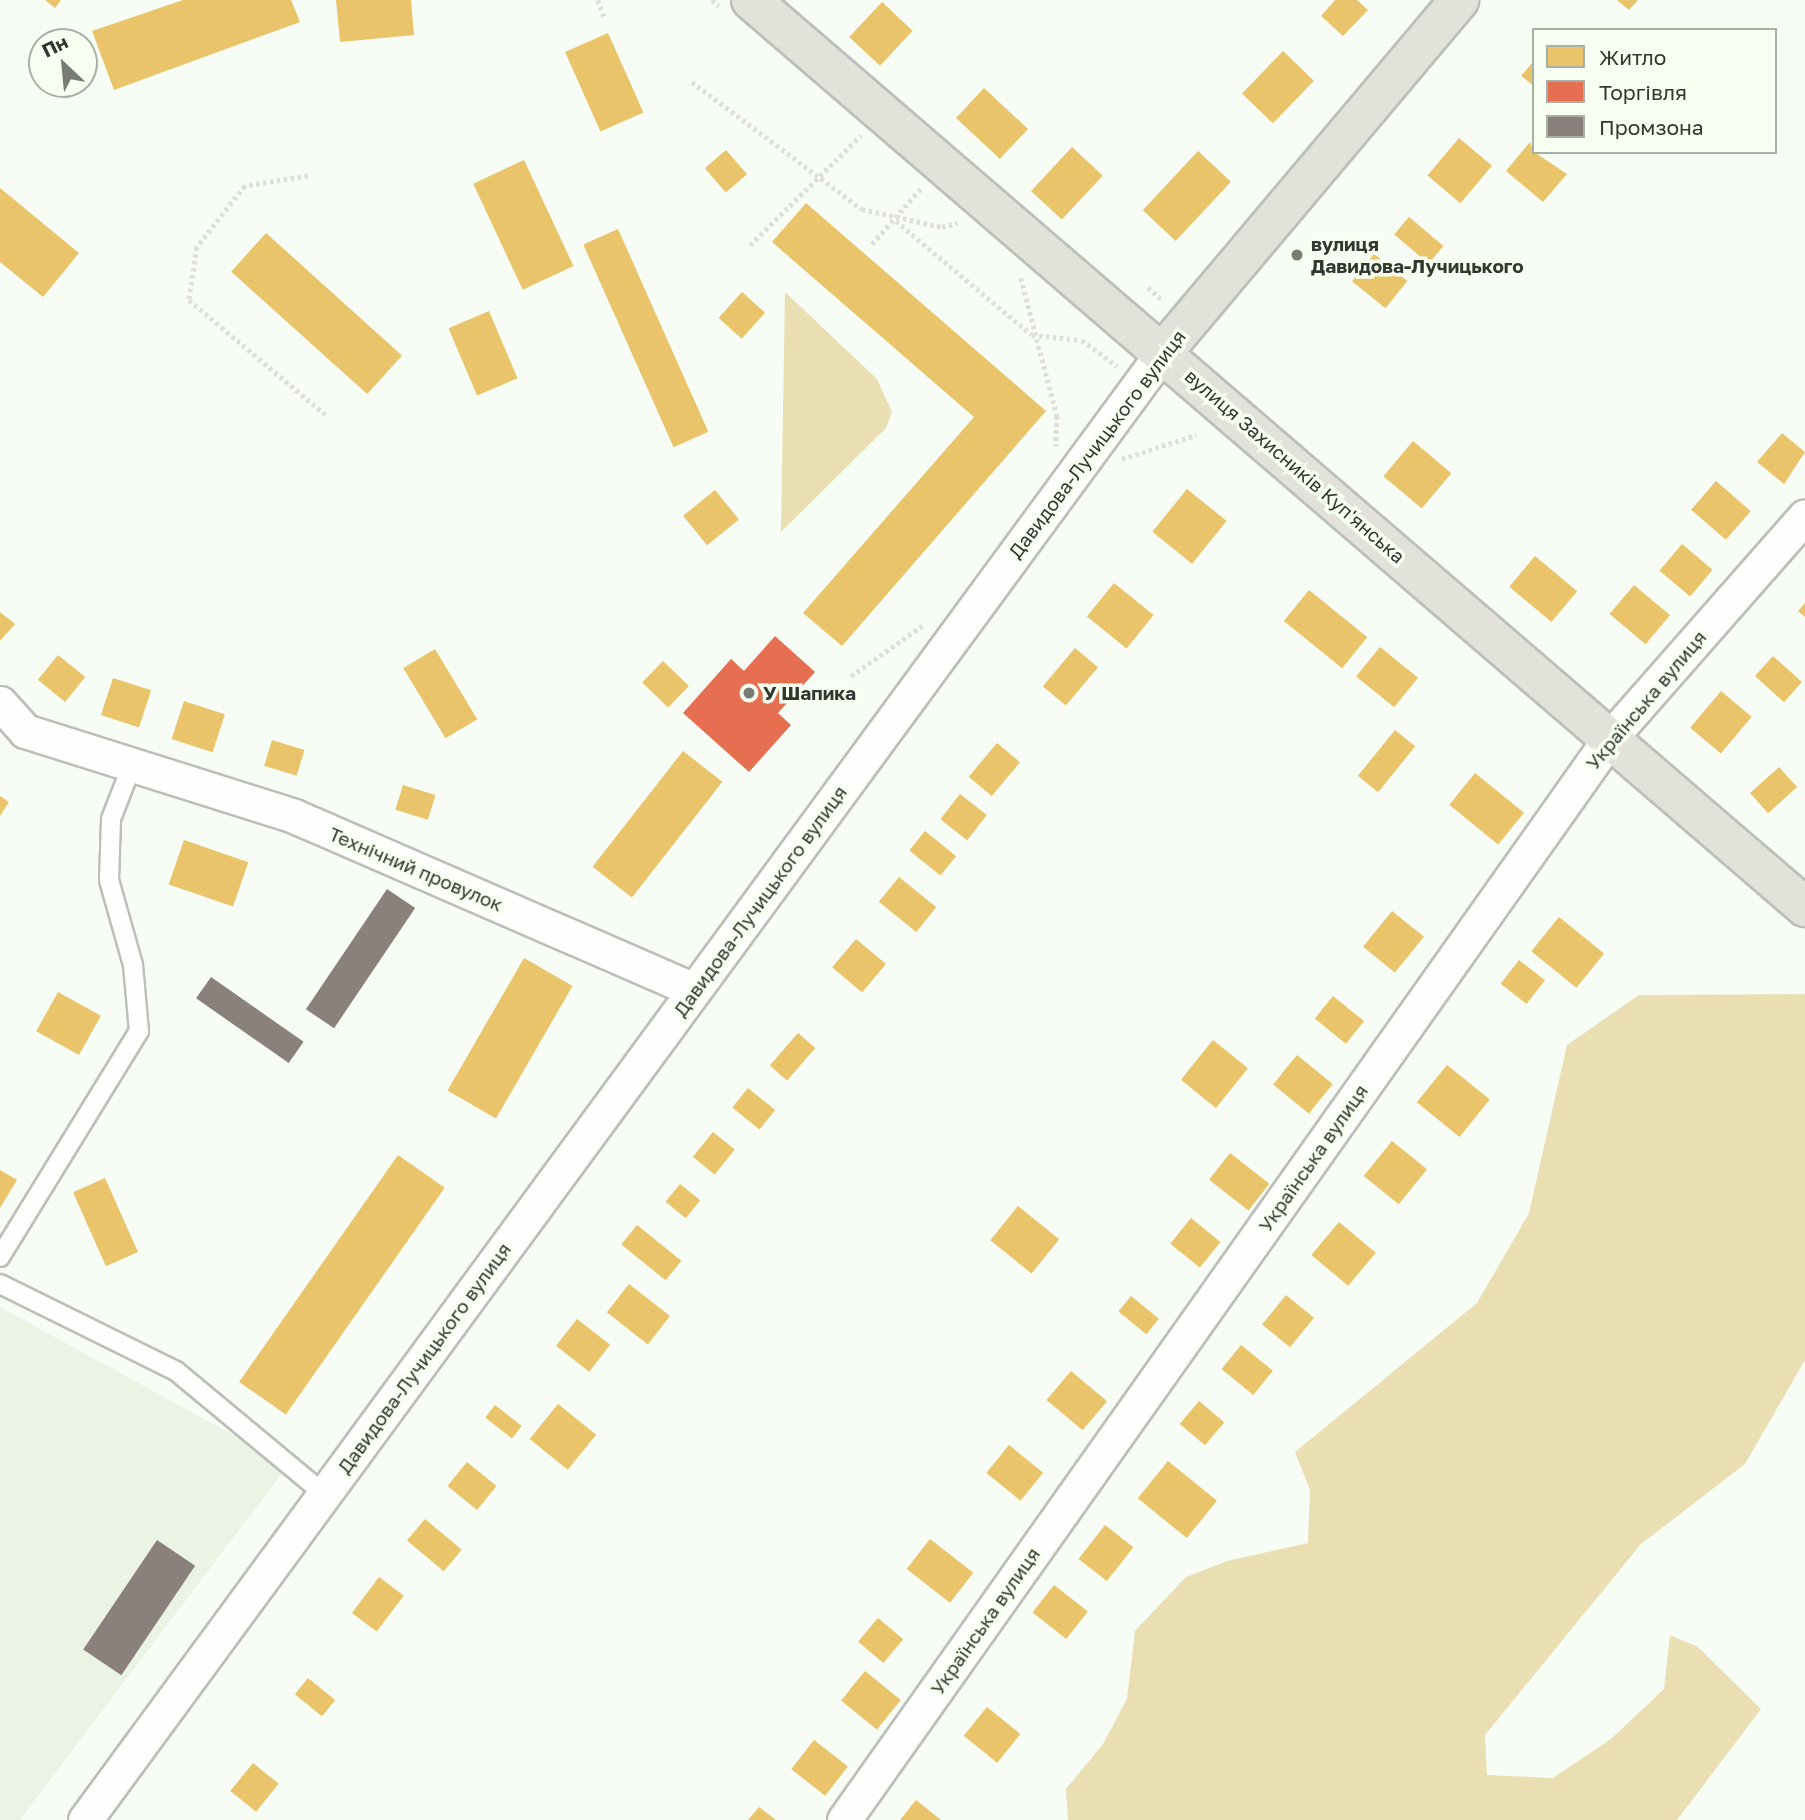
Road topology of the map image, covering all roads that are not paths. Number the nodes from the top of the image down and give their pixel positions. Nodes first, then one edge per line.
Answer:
1 (1459, 0) edge
2 (736, 5) edge
3 (1163, 352) junction
4 (1805, 516) edge
5 (0, 703) edge
6 (1610, 738) junction
7 (132, 765) junction
8 (1805, 907) edge
9 (694, 990) junction
10 (0, 1257) edge
11 (0, 1284) edge
12 (324, 1494) junction
13 (85, 1820) edge
14 (844, 1820) edge

1 - 3 main road, Давидова-Лучицького вулиця
2 - 3 main road, вулиця Захисників Куп'янська
3 - 6 main road, вулиця Захисників Куп'янська
3 - 9 street, Давидова-Лучицького вулиця
4 - 6 street, Українська вулиця
5 - 7 street, Технічний провулок
6 - 8 main road, вулиця Захисників Куп'янська
6 - 14 street, Українська вулиця
7 - 9 street, Технічний провулок
7 - 10 lane
9 - 12 street, Давидова-Лучицького вулиця
11 - 12 lane
12 - 13 street, Давидова-Лучицького вулиця

